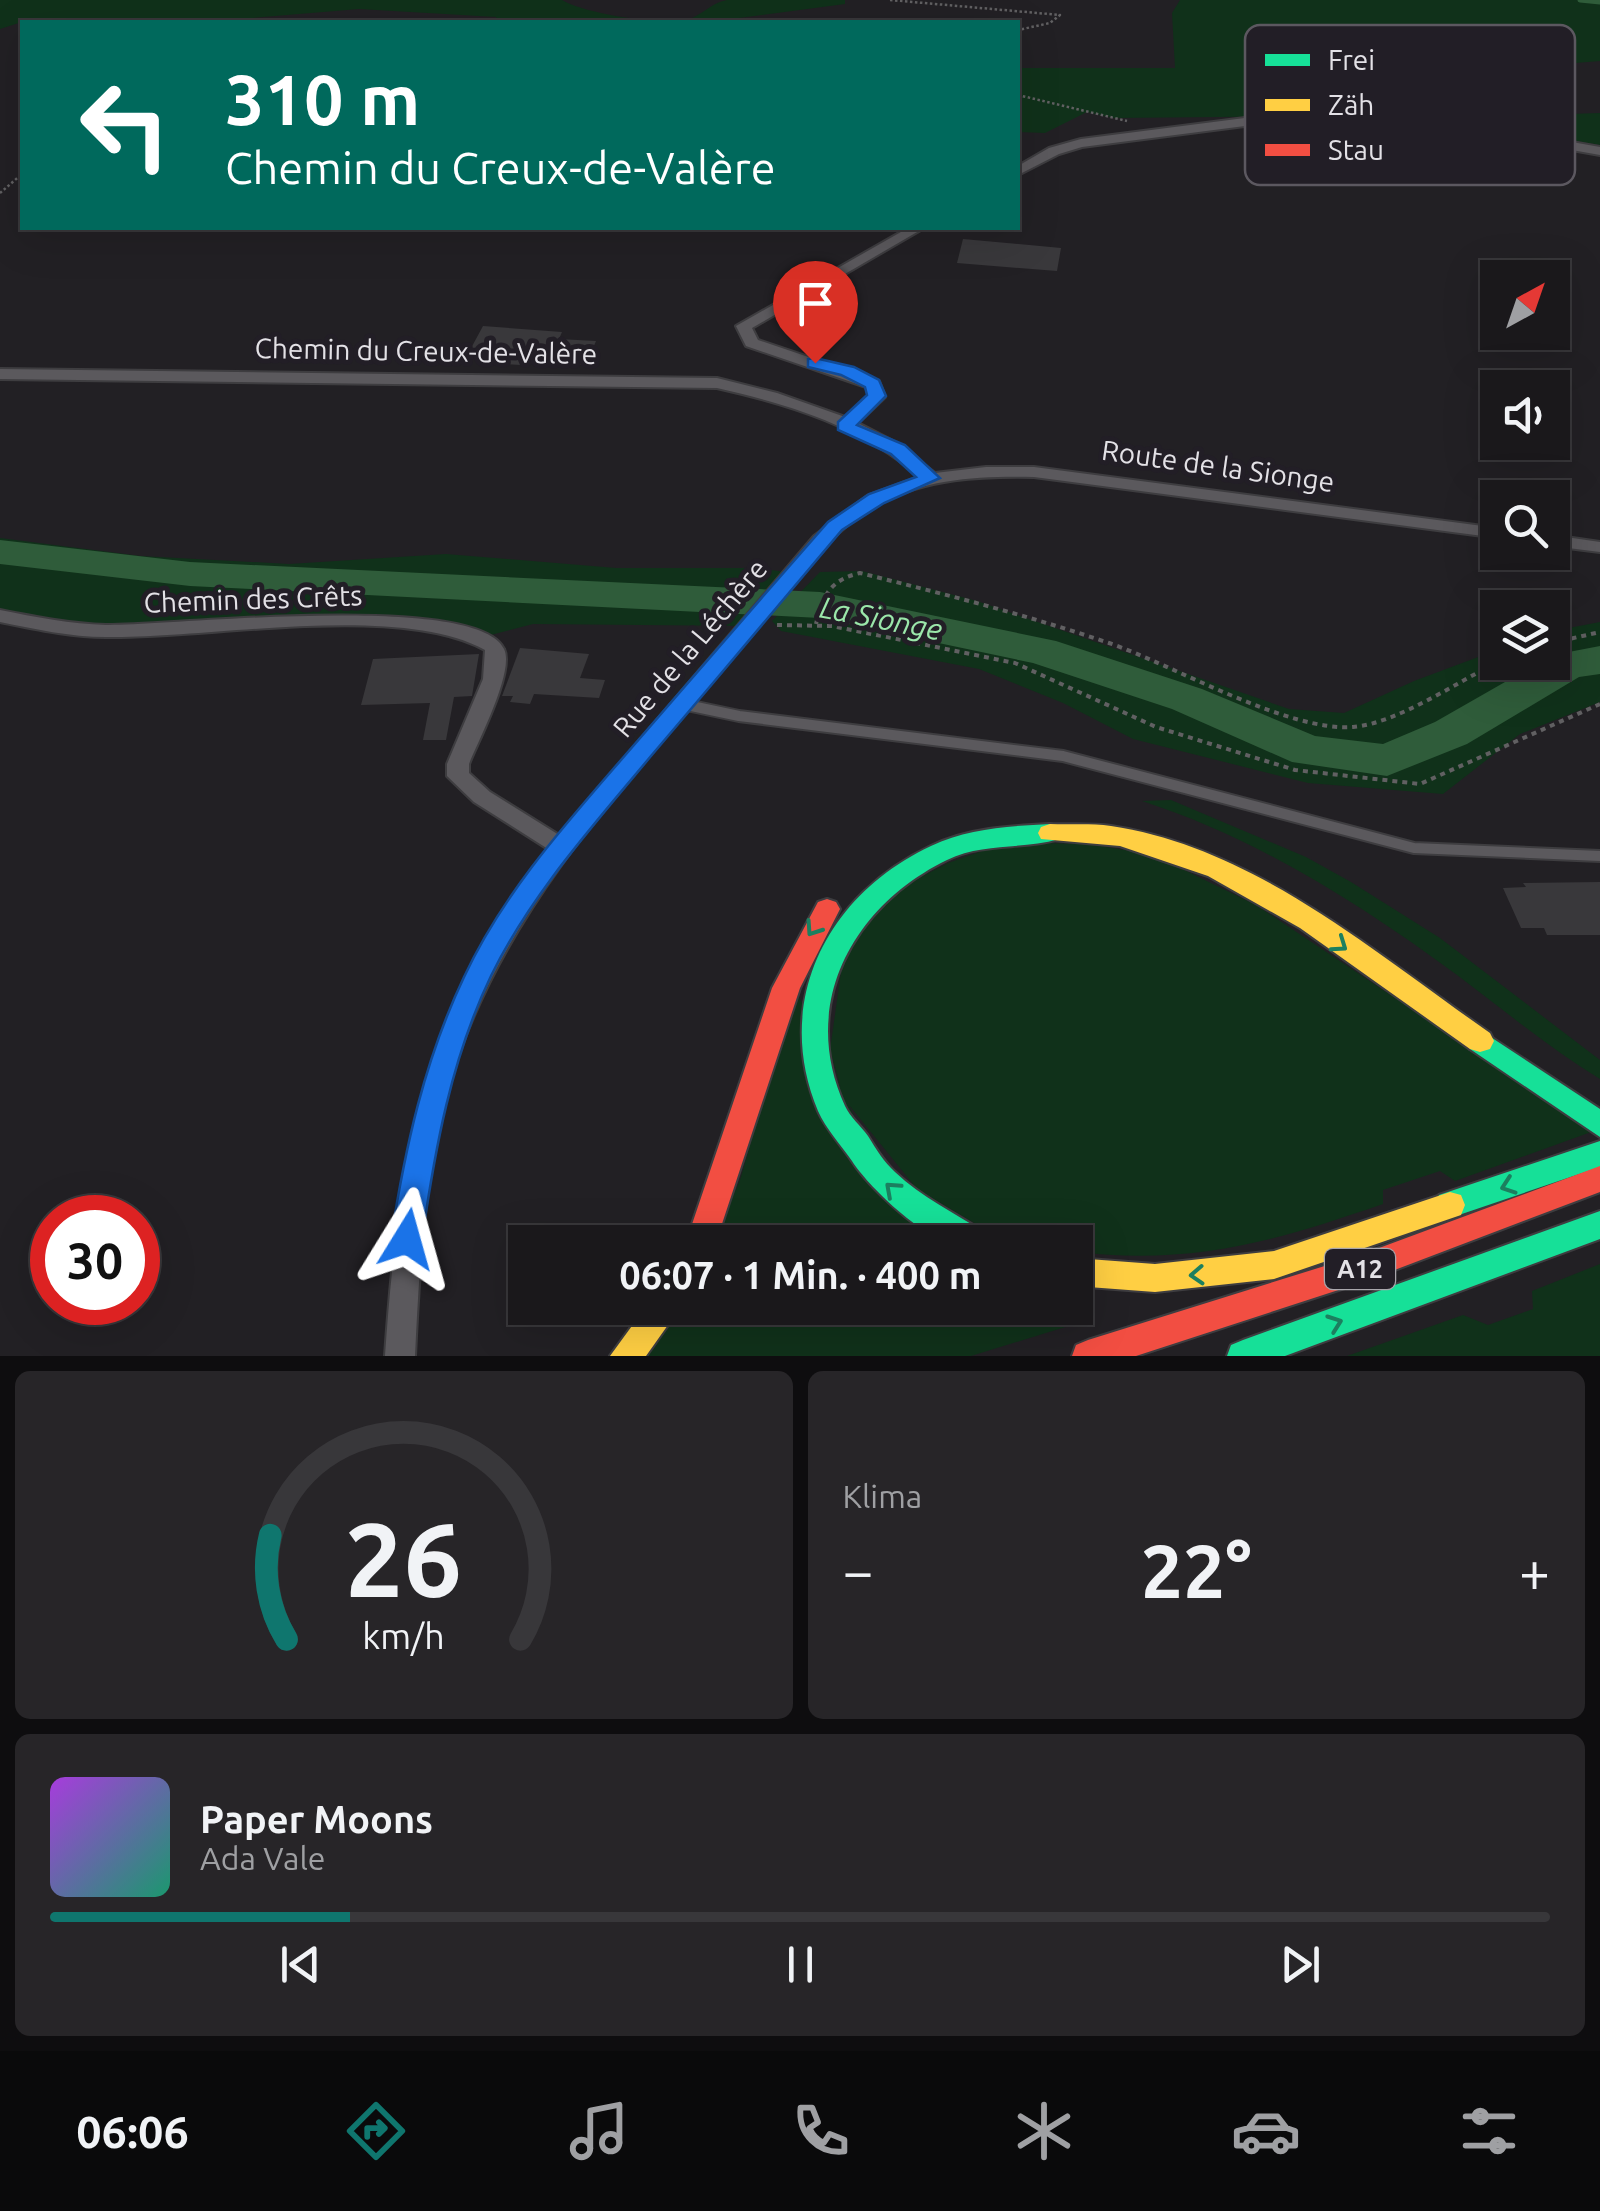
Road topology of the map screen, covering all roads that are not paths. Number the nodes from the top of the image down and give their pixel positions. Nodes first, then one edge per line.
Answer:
1 (1245, 122) edge
2 (1575, 147) edge
3 (1600, 151) edge
4 (1020, 171) edge
5 (913, 230) edge
6 (0, 374) edge
7 (844, 426) junction
8 (930, 478) junction
9 (1480, 530) edge
10 (1570, 543) edge
11 (1600, 547) edge
12 (0, 616) edge
13 (682, 704) junction
14 (561, 846) junction
15 (1600, 856) edge
16 (873, 866) dead end
17 (848, 887) dead end
18 (1558, 1085) junction
19 (1600, 1104) edge
20 (1600, 1125) edge
21 (1600, 1154) edge
22 (1600, 1179) edge
23 (708, 1225) edge
24 (946, 1225) edge
25 (1600, 1226) edge
26 (1093, 1273) edge
27 (651, 1325) edge
28 (400, 1356) edge
29 (626, 1356) edge
30 (1088, 1356) edge
31 (1243, 1356) edge

1 - 4 street
2 - 3 street
5 - 7 street
6 - 7 street, Chemin du Creux-de-Valère
7 - 8 street, Chemin du Creux-de-Valère
8 - 9 street, Route de la Sionge
8 - 13 street, Rue de la Léchère
10 - 11 street
12 - 14 street, Chemin des Crêts
13 - 14 street, Rue de la Léchère
13 - 15 lane
14 - 28 street, Rue de la Léchère
16 - 18 highway
17 -> 23 highway
18 - 19 highway
18 - 20 highway
24 -> 18 highway
21 -> 26 highway
22 - 30 highway, A12
31 -> 25 highway, A12
27 - 29 highway

